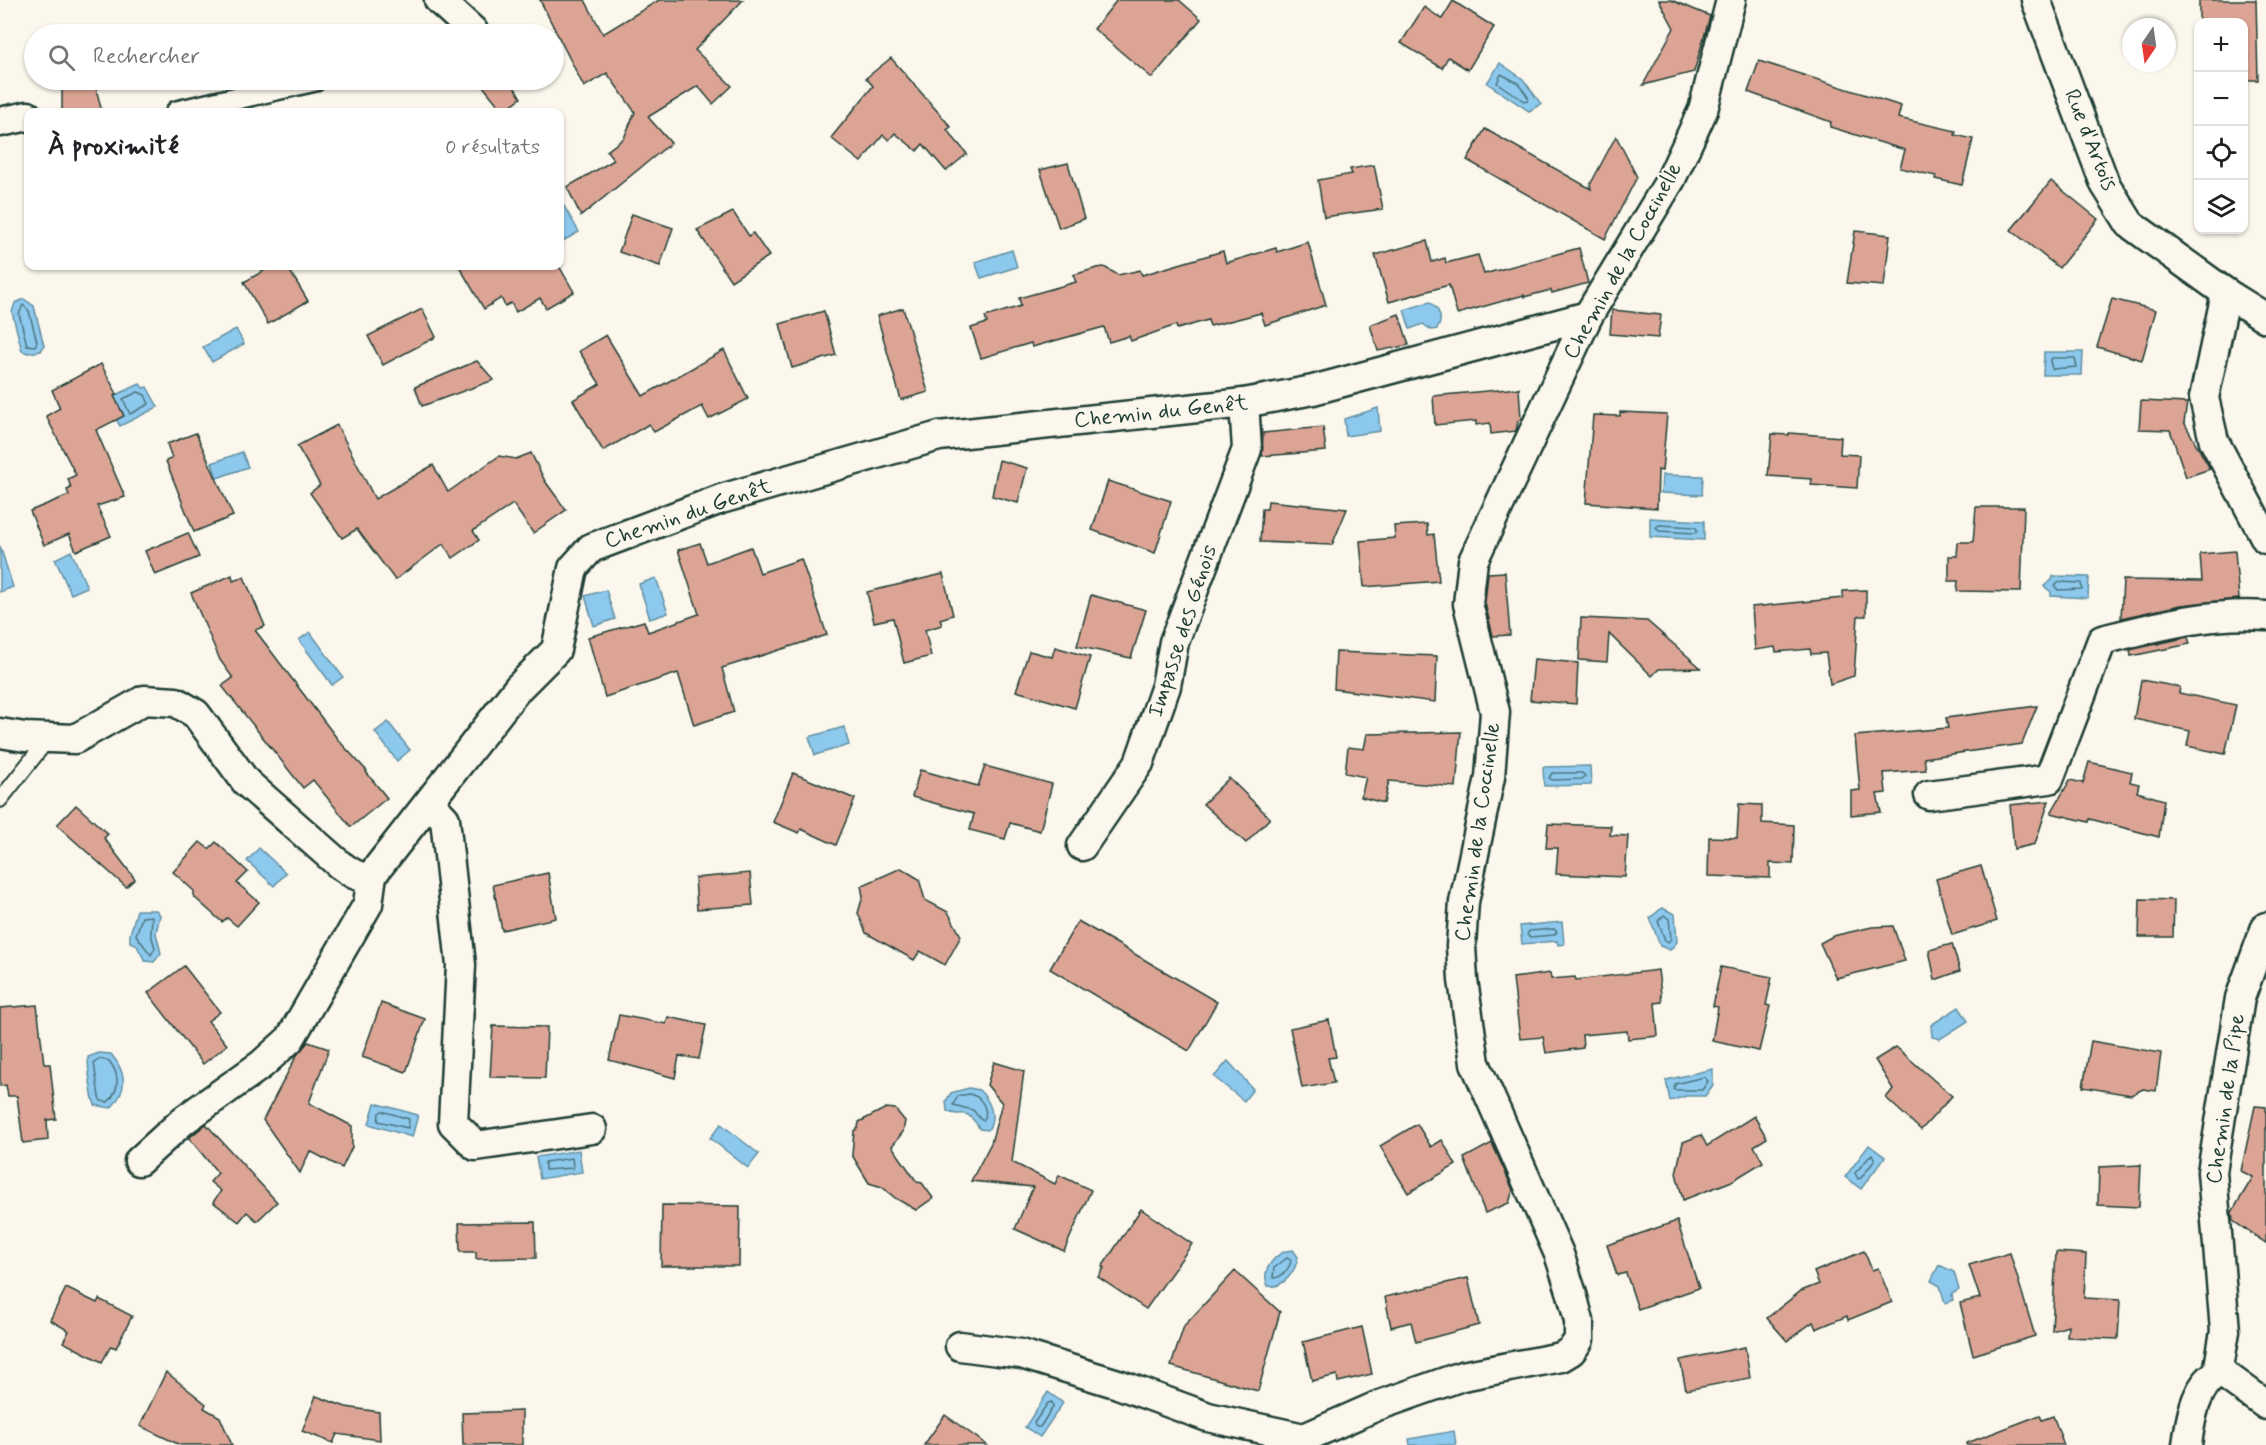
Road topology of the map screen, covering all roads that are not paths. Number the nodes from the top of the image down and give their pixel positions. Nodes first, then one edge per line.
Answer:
1 (439, 0) edge
2 (1731, 0) edge
3 (2036, 0) edge
4 (462, 24) edge
5 (272, 90) edge
6 (194, 108) edge
7 (24, 117) edge
8 (0, 122) edge
9 (2226, 293) junction
10 (1588, 316) junction
11 (2266, 318) edge
12 (1244, 403) junction
13 (2266, 539) edge
14 (2266, 616) edge
15 (0, 733) edge
16 (50, 738) junction
17 (1929, 795) dead end
18 (0, 800) edge
19 (430, 803) junction
20 (1082, 846) dead end
21 (372, 875) junction
22 (2266, 927) edge
23 (592, 1129) dead end
24 (140, 1161) dead end
25 (960, 1346) dead end
26 (2218, 1373) junction
27 (2266, 1405) edge
28 (1299, 1442) edge
29 (2187, 1445) edge

1 - 4 street
2 - 10 street, Chemin de la Coccinelle
3 - 9 street, Rue d'Artois
5 - 6 street
7 - 8 street
9 - 11 street, Rue d'Artois
9 - 13 street
10 - 12 street, Chemin du Genêt
10 - 28 street, Chemin de la Coccinelle
12 - 19 street, Chemin du Genêt
12 - 20 street, Impasse des Génois
14 - 17 street
15 - 16 street
16 - 18 lane
16 - 21 street
19 - 21 street, Chemin du Genêt
19 - 23 street
21 - 24 street
22 - 26 street, Chemin de la Pipe
25 - 28 street, Chemin de la Coccinelle
26 - 27 street
26 - 29 street, Chemin de la Pipe

